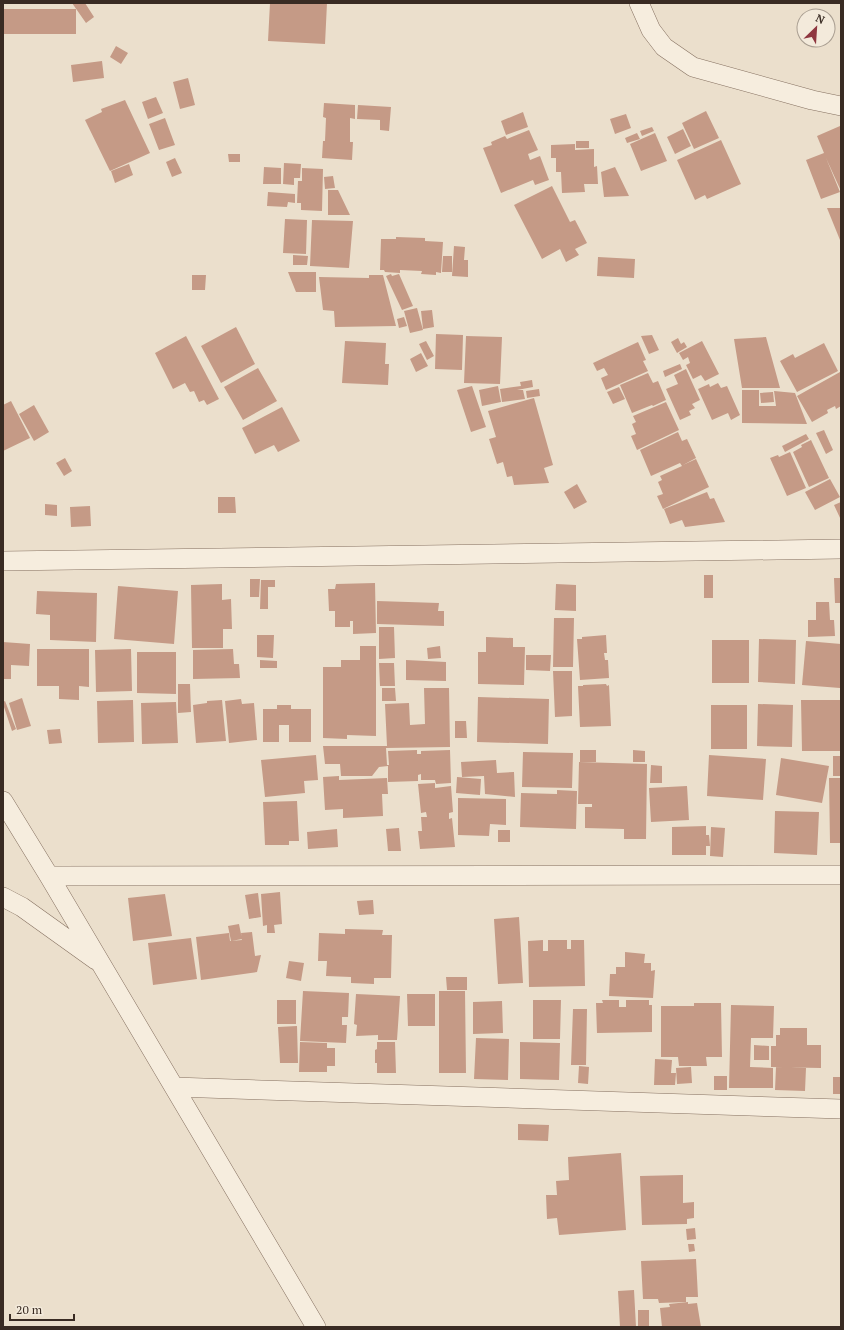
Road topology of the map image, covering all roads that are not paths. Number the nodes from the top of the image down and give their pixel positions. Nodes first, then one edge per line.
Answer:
1 (639, 3) edge
2 (841, 106) edge
3 (841, 549) edge
4 (3, 561) edge
5 (3, 801) edge
6 (841, 875) edge
7 (49, 876) junction
8 (3, 897) edge
9 (101, 964) junction
10 (174, 1087) junction
11 (841, 1109) edge
12 (316, 1327) edge

1 - 2 street
3 - 4 street
5 - 7 street
6 - 7 street
7 - 9 street
8 - 9 street
9 - 10 street
10 - 11 street
10 - 12 street

